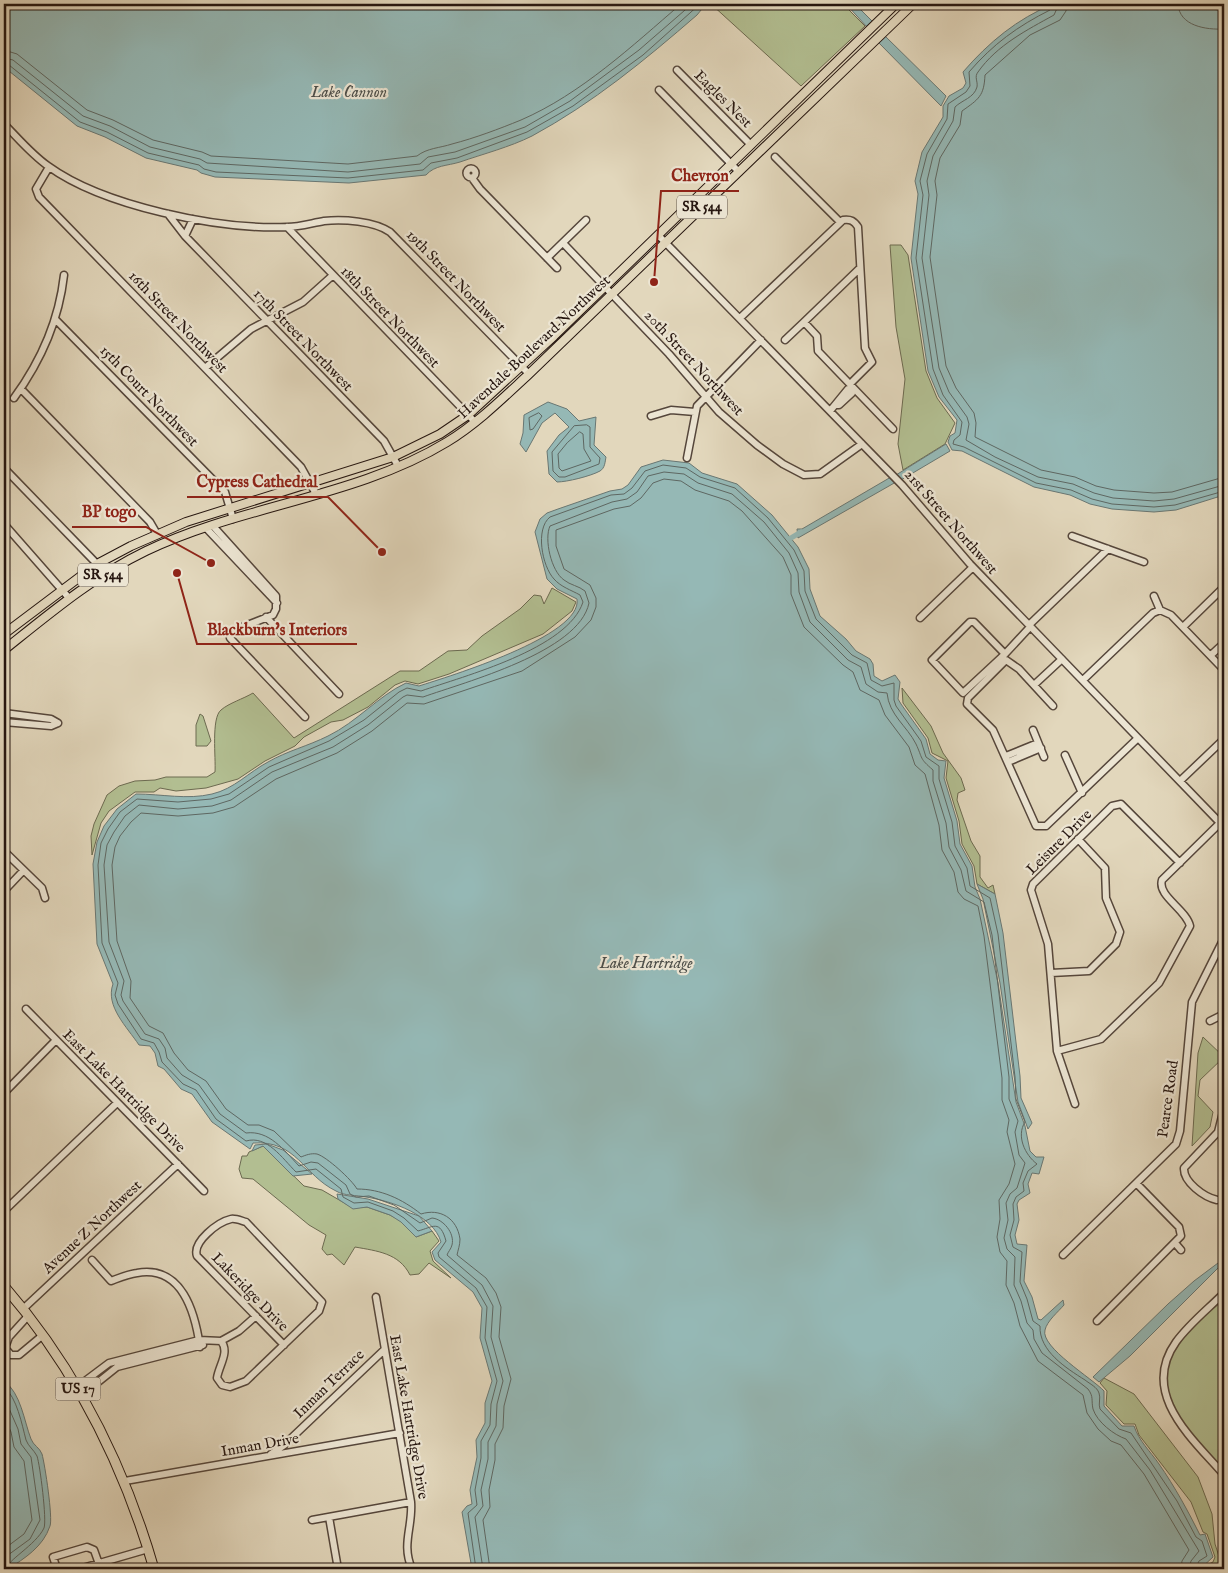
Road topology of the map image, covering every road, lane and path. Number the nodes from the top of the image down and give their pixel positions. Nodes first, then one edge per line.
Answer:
1 (896, 4) edge
2 (913, 4) edge
3 (676, 70) dead end
4 (824, 74) junction
5 (832, 82) junction
6 (659, 90) dead end
7 (4, 124) edge
8 (751, 145) junction
9 (775, 157) dead end
10 (731, 164) junction
11 (49, 167) junction
12 (739, 172) junction
13 (472, 178) dead end
14 (168, 214) junction
15 (192, 219) junction
16 (586, 220) dead end
17 (840, 222) junction
18 (287, 227) junction
19 (658, 235) junction
20 (185, 236) junction
21 (666, 242) junction
22 (563, 243) junction
23 (547, 258) junction
24 (557, 268) dead end
25 (860, 268) junction
26 (64, 275) dead end
27 (332, 276) junction
28 (604, 286) junction
29 (612, 294) junction
30 (740, 318) junction
31 (56, 319) junction
32 (266, 320) junction
33 (804, 322) junction
34 (761, 340) junction
35 (785, 340) dead end
36 (521, 367) junction
37 (205, 368) junction
38 (529, 374) junction
39 (852, 387) junction
40 (21, 388) junction
41 (704, 396) junction
42 (14, 398) dead end
43 (830, 411) junction
44 (695, 412) junction
45 (468, 415) junction
46 (651, 416) dead end
47 (475, 422) junction
48 (893, 429) dead end
49 (862, 444) junction
50 (393, 457) junction
51 (687, 458) dead end
52 (398, 466) junction
53 (4, 468) edge
54 (311, 484) junction
55 (316, 494) junction
56 (231, 509) junction
57 (233, 519) junction
58 (4, 524) edge
59 (210, 527) junction
60 (157, 534) junction
61 (1072, 536) dead end
62 (1108, 549) junction
63 (1144, 562) dead end
64 (97, 564) junction
65 (115, 567) junction
66 (972, 567) junction
67 (1224, 586) edge
68 (62, 589) junction
69 (1154, 596) dead end
70 (70, 598) junction
71 (1160, 610) junction
72 (266, 617) junction
73 (920, 618) dead end
74 (1029, 626) junction
75 (1183, 627) junction
76 (4, 634) edge
77 (1224, 643) edge
78 (4, 650) edge
79 (1005, 654) junction
80 (1211, 655) junction
81 (1060, 657) junction
82 (1224, 670) edge
83 (1082, 680) junction
84 (1033, 684) junction
85 (339, 694) dead end
86 (1053, 706) dead end
87 (4, 713) edge
88 (305, 717) dead end
89 (4, 722) edge
90 (1033, 730) dead end
91 (1138, 738) junction
92 (1224, 738) edge
93 (1040, 746) junction
94 (1065, 755) dead end
95 (1044, 757) dead end
96 (1007, 759) junction
97 (1180, 781) junction
98 (1082, 793) junction
99 (1222, 825) edge
100 (1078, 839) junction
101 (4, 851) edge
102 (1180, 863) junction
103 (23, 871) junction
104 (4, 891) edge
105 (45, 898) dead end
106 (1224, 938) edge
107 (1051, 973) junction
108 (26, 1009) dead end
109 (1224, 1014) edge
110 (1210, 1021) dead end
111 (56, 1040) junction
112 (1057, 1051) junction
113 (4, 1093) edge
114 (117, 1103) junction
115 (1075, 1104) dead end
116 (1224, 1108) edge
117 (178, 1164) junction
118 (1137, 1184) junction
119 (204, 1191) dead end
120 (1217, 1200) dead end
121 (4, 1211) edge
122 (1175, 1244) junction
123 (1182, 1250) dead end
124 (1063, 1255) dead end
125 (92, 1260) dead end
126 (4, 1286) edge
127 (1224, 1293) edge
128 (376, 1297) dead end
129 (26, 1313) junction
130 (256, 1316) junction
131 (1096, 1321) dead end
132 (43, 1335) junction
133 (222, 1341) junction
134 (200, 1343) junction
135 (284, 1345) junction
136 (4, 1348) edge
137 (384, 1350) junction
138 (80, 1391) junction
139 (400, 1433) junction
140 (268, 1456) junction
141 (1224, 1476) edge
142 (125, 1481) junction
143 (411, 1502) junction
144 (329, 1517) junction
145 (312, 1520) dead end
146 (148, 1549) junction
147 (99, 1564) junction
148 (57, 1569) edge
149 (79, 1569) edge
150 (154, 1569) edge
151 (338, 1569) edge
152 (412, 1569) edge

1 - 4 main road, Havendale Boulevard Northwest / SR 544
2 - 5 main road, Havendale Boulevard Northwest / SR 544
3 - 8 street, Eagles Nest
4 - 5 main road
4 - 8 main road, Havendale Boulevard Northwest / SR 544
5 - 12 main road, Havendale Boulevard Northwest / SR 544
6 - 10 street
7 - 11 street
8 - 10 main road, Havendale Boulevard Northwest / SR 544
9 - 17 street
10 - 12 street
10 - 19 main road, Havendale Boulevard Northwest / SR 544
11 - 14 street, 19th Street Northwest
11 - 37 street, 16th Street Northwest
12 - 21 main road, Havendale Boulevard Northwest / SR 544
13 - 23 street
14 - 15 street, 19th Street Northwest
14 - 20 street, 17th Street Northwest
15 - 18 street, 19th Street Northwest
15 - 20 street
16 - 22 street
17 - 25 street
17 - 30 street
18 - 27 street, 18th Street Northwest
18 - 36 street, 19th Street Northwest
19 - 21 street, 21st Street Northwest
19 - 28 main road, Havendale Boulevard Northwest / SR 544
20 - 32 street, 17th Street Northwest
21 - 29 main road, Havendale Boulevard Northwest / SR 544
21 - 30 street, 21st Street Northwest
22 - 23 street
22 - 28 street, 20th Street Northwest
23 - 24 street
25 - 33 street
25 - 39 street
26 - 31 street
27 - 32 street
27 - 45 street, 18th Street Northwest
28 - 29 street, 20th Street Northwest
28 - 36 main road, Havendale Boulevard Northwest / SR 544
29 - 38 main road, Havendale Boulevard Northwest / SR 544
29 - 41 street, 20th Street Northwest
30 - 34 street, 21st Street Northwest
31 - 40 street
31 - 56 street, 15th Court Northwest
32 - 37 street
32 - 50 street, 17th Street Northwest
33 - 35 street
33 - 39 street
34 - 41 street
34 - 43 street, 21st Street Northwest
36 - 38 street, 19th Street Northwest
36 - 45 main road, Havendale Boulevard Northwest / SR 544
37 - 54 street, 16th Street Northwest
38 - 47 main road, Havendale Boulevard Northwest / SR 544
39 - 43 street
39 - 48 street
40 - 42 street
40 - 60 street
41 - 44 street
41 - 49 street, 20th Street Northwest
43 - 49 street, 21st Street Northwest
44 - 46 street
44 - 51 street
45 - 47 street, 18th Street Northwest
45 - 50 main road, Havendale Boulevard Northwest / SR 544
47 - 52 main road, Havendale Boulevard Northwest / SR 544
49 - 66 street, 21st Street Northwest
50 - 52 street, 17th Street Northwest
50 - 54 main road, Havendale Boulevard Northwest / SR 544
52 - 55 main road, Havendale Boulevard Northwest / SR 544
53 - 64 street
54 - 55 street, 16th Street Northwest
54 - 56 main road, Havendale Boulevard Northwest / SR 544
55 - 57 main road, Havendale Boulevard Northwest / SR 544
56 - 57 street, 15th Court Northwest
56 - 60 main road, Havendale Boulevard Northwest / SR 544
57 - 59 main road, Havendale Boulevard Northwest / SR 544
58 - 68 street
59 - 65 main road, Havendale Boulevard Northwest / SR 544
59 - 72 street
60 - 64 main road, Havendale Boulevard Northwest / SR 544
60 - 65 main road
61 - 62 street
62 - 63 street
62 - 74 street
64 - 68 main road, Havendale Boulevard Northwest / SR 544
65 - 70 main road, Havendale Boulevard Northwest / SR 544
66 - 73 street
66 - 74 street, 21st Street Northwest
67 - 75 street
68 - 70 street
68 - 76 main road, Havendale Boulevard Northwest / SR 544
69 - 71 street
70 - 78 main road, Havendale Boulevard Northwest / SR 544
71 - 75 street
71 - 83 street
72 - 85 street
72 - 88 street
74 - 79 street
74 - 81 street, 21st Street Northwest
75 - 80 street
77 - 80 street
79 - 79 street
80 - 82 street
81 - 83 street, 21st Street Northwest
81 - 84 street
83 - 91 street, 21st Street Northwest
84 - 86 street
84 - 96 street
87 - 89 street
90 - 93 street
91 - 97 street, 21st Street Northwest
91 - 98 street
92 - 97 street
93 - 95 street
93 - 96 street
94 - 98 street
96 - 98 street
97 - 99 street, 21st Street Northwest
99 - 102 street
100 - 102 street, Leisure Drive
100 - 107 street, Leisure Drive
100 - 107 street
101 - 103 street
102 - 112 street
103 - 104 street
103 - 105 street
106 - 118 street, Pearce Road
107 - 112 street, Leisure Drive
108 - 111 street, East Lake Hartridge Drive
109 - 110 street
111 - 113 street
111 - 114 street, East Lake Hartridge Drive
112 - 115 street, Leisure Drive
114 - 117 street, East Lake Hartridge Drive
114 - 121 street
116 - 120 street
117 - 119 street, East Lake Hartridge Drive
117 - 129 street, Avenue Z Northwest
118 - 122 street
118 - 124 street, Pearce Road
122 - 123 street
122 - 131 street
125 - 134 street
126 - 129 highway, US 17
127 - 141 street
128 - 137 street, East Lake Hartridge Drive
129 - 132 highway, US 17
129 - 136 street, Avenue Z Northwest
130 - 133 street
130 - 135 street, Lakeridge Drive
130 - 135 street, Lakeridge Drive
132 - 136 street
132 - 138 highway, US 17
133 - 134 street
133 - 135 street, Lakeridge Drive
134 - 138 street
137 - 139 street, East Lake Hartridge Drive
137 - 140 street, Inman Terrace
138 - 142 highway, US 17
139 - 140 street, Inman Drive
139 - 143 street, East Lake Hartridge Drive
140 - 142 street, Inman Drive
142 - 146 highway, US 17
143 - 144 street
143 - 152 street, East Lake Hartridge Drive
144 - 145 street
144 - 151 street
146 - 147 street
146 - 150 highway, US 17
147 - 148 street
147 - 149 street

